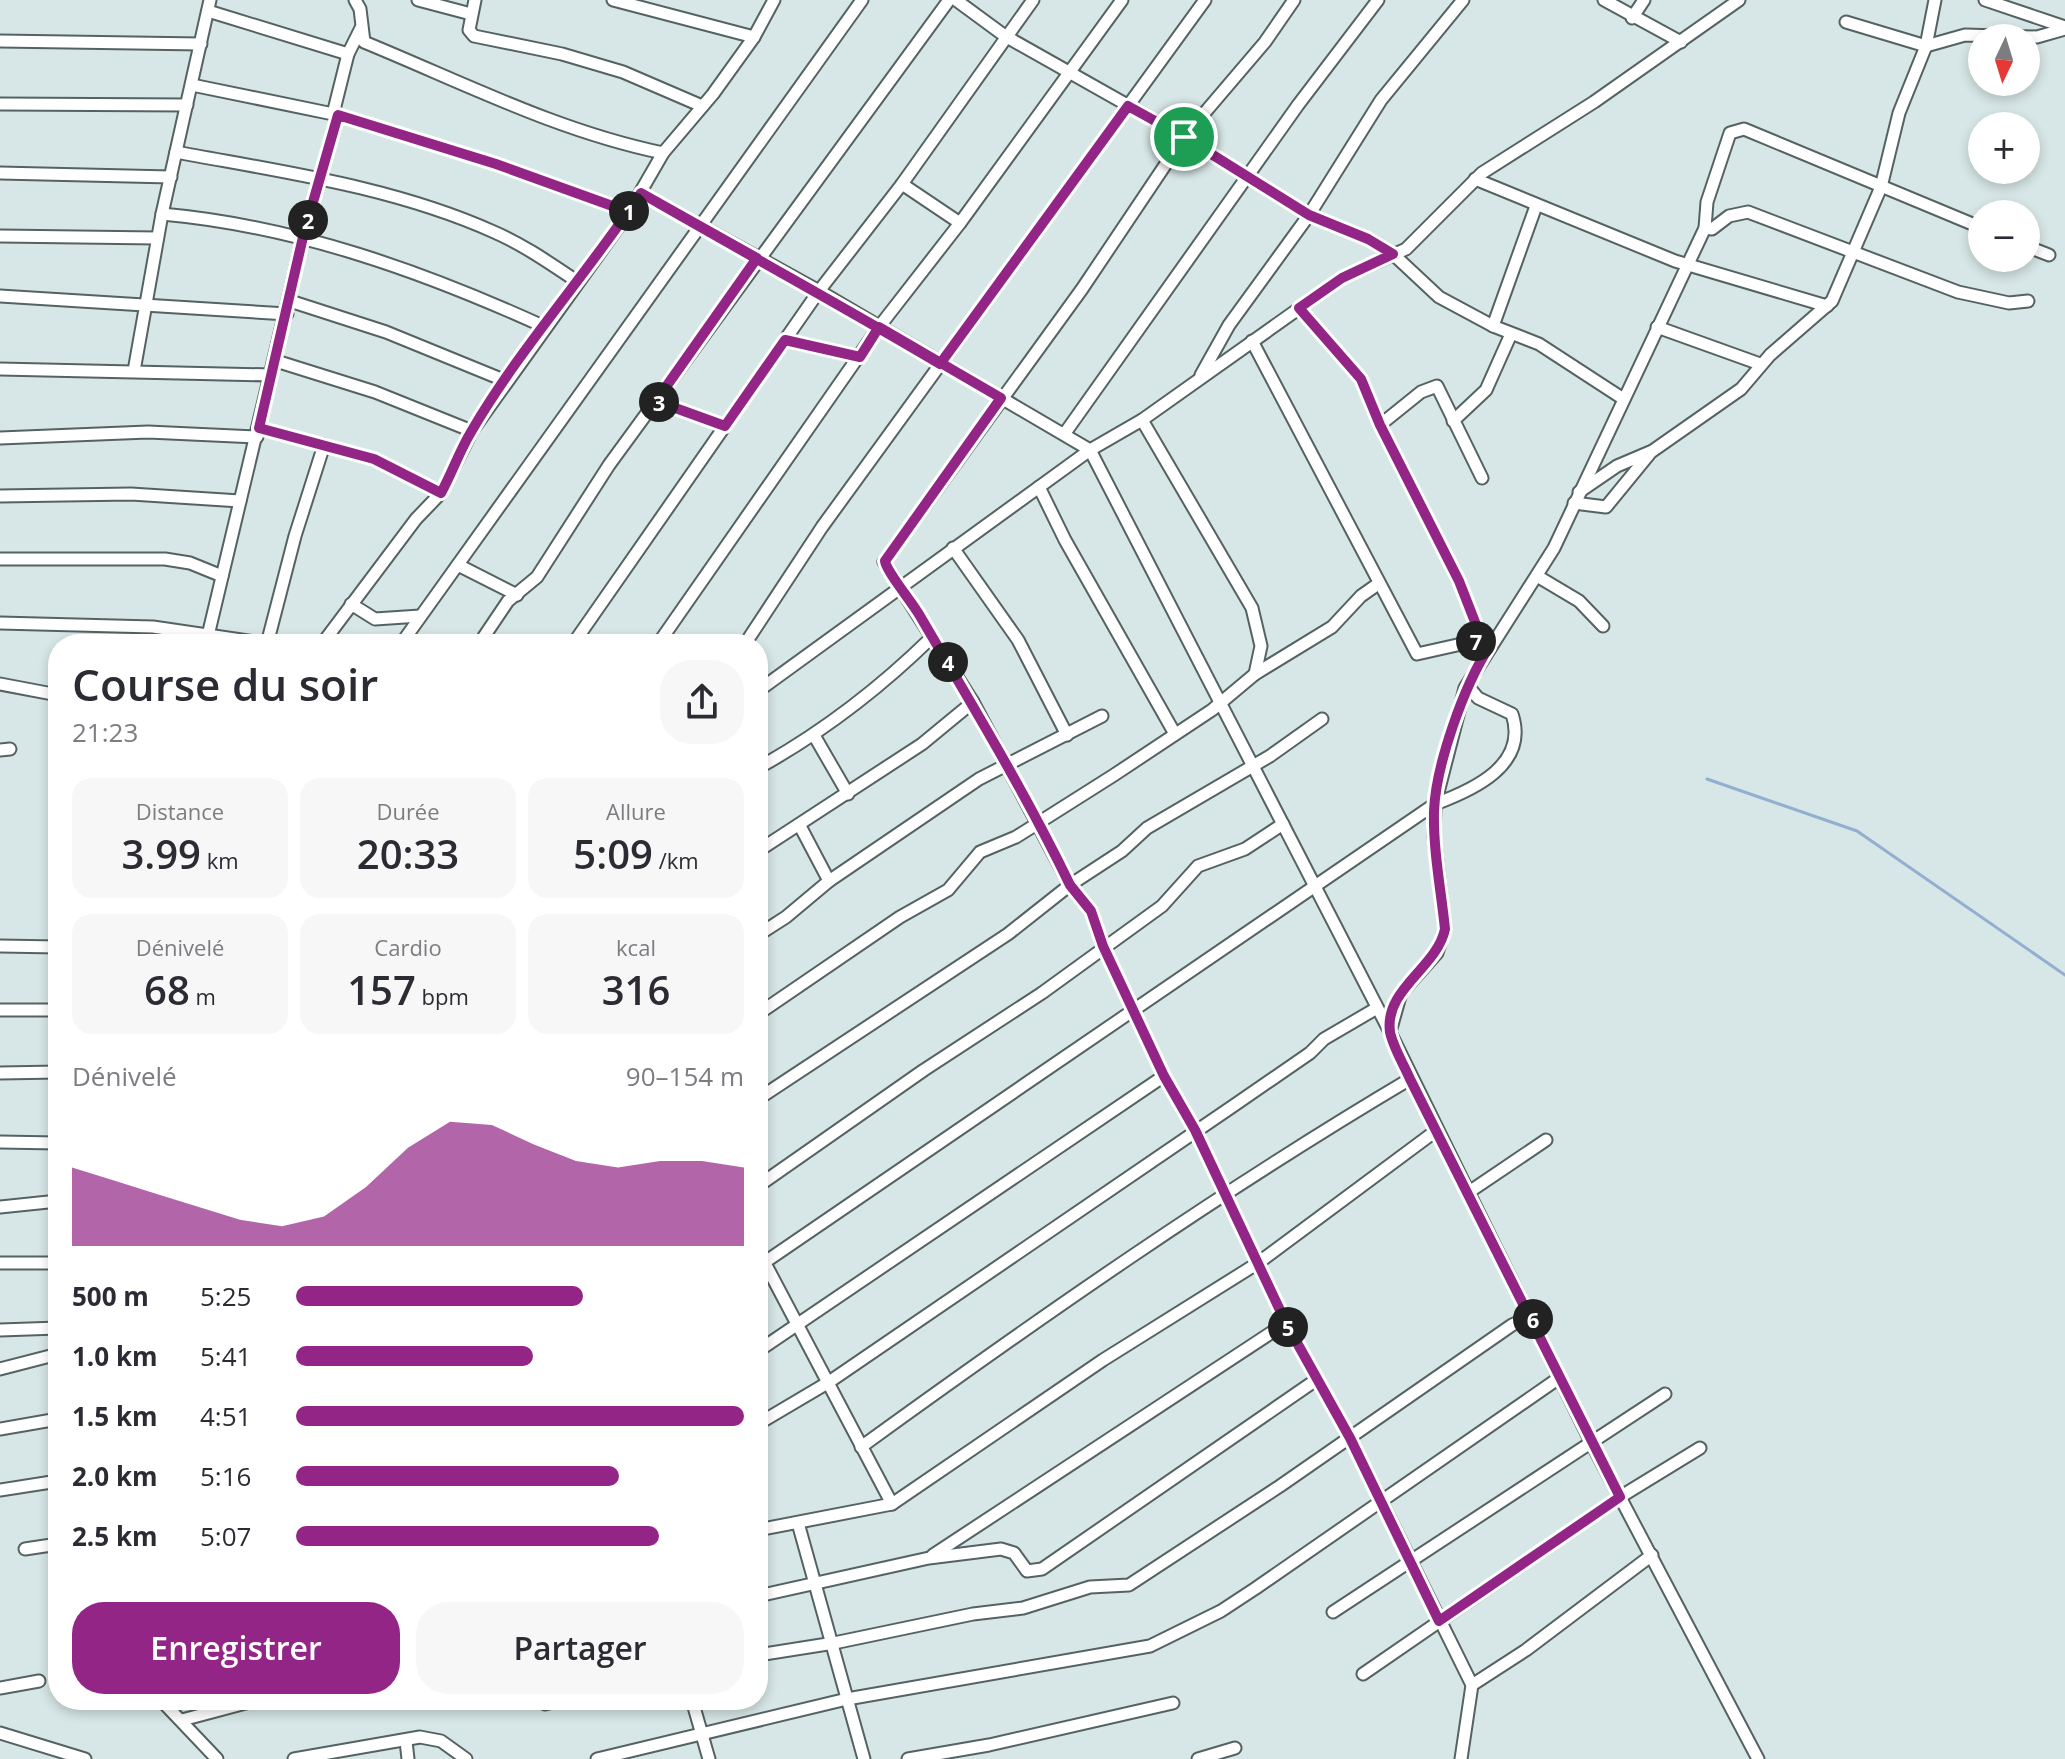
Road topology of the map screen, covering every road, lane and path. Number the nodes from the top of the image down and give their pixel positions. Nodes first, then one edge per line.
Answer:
1 (355, 0) edge
2 (418, 0) edge
3 (475, 0) edge
4 (613, 0) edge
5 (774, 0) edge
6 (862, 0) edge
7 (949, 0) edge
8 (956, 0) edge
9 (1033, 0) edge
10 (1122, 0) edge
11 (1205, 0) edge
12 (1294, 0) edge
13 (1378, 0) edge
14 (1463, 0) edge
15 (1604, 0) edge
16 (1644, 0) edge
17 (1726, 0) edge
18 (1739, 0) edge
19 (1935, 0) edge
20 (1985, 0) edge
21 (209, 5) edge
22 (663, 5) edge
23 (471, 14) junction
24 (1632, 18) junction
25 (1713, 19) junction
26 (1846, 22) dead end
27 (362, 28) junction
28 (2065, 28) edge
29 (1005, 36) junction
30 (754, 37) junction
31 (0, 41) edge
32 (1681, 42) junction
33 (201, 44) junction
34 (1926, 46) junction
35 (348, 54) junction
36 (1070, 70) junction
37 (192, 85) junction
38 (0, 104) edge
39 (187, 105) junction
40 (702, 106) junction
41 (1128, 106) junction
42 (336, 115) junction
43 (1184, 137) junction
44 (176, 152) junction
45 (663, 153) junction
46 (0, 173) edge
47 (171, 177) junction
48 (1246, 177) junction
49 (318, 179) junction
50 (1475, 179) junction
51 (902, 184) junction
52 (1881, 187) junction
53 (641, 193) junction
54 (1536, 206) junction
55 (629, 212) junction
56 (162, 214) junction
57 (1309, 215) junction
58 (1968, 222) edge
59 (960, 223) junction
60 (698, 226) junction
61 (1705, 228) junction
62 (0, 236) edge
63 (303, 237) junction
64 (157, 238) junction
65 (2040, 251) edge
66 (1393, 254) junction
67 (1853, 255) junction
68 (2049, 255) dead end
69 (757, 258) junction
70 (1688, 262) junction
71 (578, 282) junction
72 (819, 291) junction
73 (0, 296) edge
74 (290, 301) junction
75 (2028, 301) dead end
76 (144, 304) junction
77 (1827, 306) junction
78 (1299, 308) junction
79 (287, 314) junction
80 (1493, 326) junction
81 (545, 327) junction
82 (879, 327) junction
83 (1657, 327) junction
84 (1511, 334) junction
85 (785, 340) junction
86 (1252, 341) junction
87 (860, 357) junction
88 (276, 361) junction
89 (940, 364) junction
90 (1760, 364) junction
91 (0, 369) edge
92 (134, 371) junction
93 (271, 375) junction
94 (1199, 379) junction
95 (506, 381) junction
96 (1001, 398) junction
97 (1622, 398) junction
98 (656, 401) junction
99 (1142, 420) junction
100 (1453, 421) junction
101 (1380, 425) junction
102 (725, 426) junction
103 (472, 431) junction
104 (258, 433) junction
105 (1065, 433) junction
106 (0, 438) edge
107 (324, 445) junction
108 (1090, 450) junction
109 (1651, 452) junction
110 (1482, 478) dead end
111 (1039, 487) junction
112 (441, 493) junction
113 (0, 496) edge
114 (1576, 498) junction
115 (240, 501) junction
116 (953, 548) junction
117 (0, 559) edge
118 (458, 565) junction
119 (222, 576) junction
120 (1537, 576) junction
121 (1378, 584) junction
122 (902, 585) junction
123 (517, 595) junction
124 (351, 604) junction
125 (420, 616) junction
126 (0, 623) edge
127 (1603, 626) dead end
128 (187, 634) edge
129 (208, 634) edge
130 (270, 634) edge
131 (329, 634) edge
132 (408, 634) edge
133 (486, 634) edge
134 (580, 634) edge
135 (665, 634) edge
136 (752, 634) edge
137 (932, 637) junction
138 (1475, 641) junction
139 (1489, 647) junction
140 (1255, 674) junction
141 (0, 684) edge
142 (768, 684) edge
143 (1467, 685) junction
144 (48, 693) edge
145 (973, 702) junction
146 (1222, 703) junction
147 (1102, 716) dead end
148 (1322, 719) dead end
149 (1175, 734) junction
150 (1067, 735) junction
151 (815, 737) junction
152 (768, 763) edge
153 (1253, 763) junction
154 (1009, 766) junction
155 (848, 794) junction
156 (1435, 804) junction
157 (1039, 822) junction
158 (1283, 824) junction
159 (800, 826) junction
160 (768, 845) edge
161 (829, 881) junction
162 (1313, 884) junction
163 (1070, 885) junction
164 (768, 927) edge
165 (0, 946) edge
166 (1103, 946) junction
167 (48, 947) edge
168 (1134, 1006) junction
169 (768, 1007) edge
170 (1377, 1008) junction
171 (0, 1010) edge
172 (48, 1010) edge
173 (1390, 1032) junction
174 (48, 1072) edge
175 (0, 1073) edge
176 (1164, 1076) junction
177 (1410, 1079) junction
178 (768, 1092) edge
179 (1195, 1130) junction
180 (1437, 1130) junction
181 (1546, 1140) dead end
182 (0, 1142) edge
183 (48, 1143) edge
184 (768, 1179) edge
185 (1469, 1192) junction
186 (1226, 1195) junction
187 (48, 1202) edge
188 (0, 1207) edge
189 (768, 1260) edge
190 (0, 1263) edge
191 (48, 1263) edge
192 (1258, 1263) junction
193 (768, 1268) edge
194 (1531, 1316) junction
195 (798, 1323) junction
196 (1286, 1323) junction
197 (48, 1328) edge
198 (0, 1330) edge
199 (768, 1344) edge
200 (48, 1357) edge
201 (0, 1369) edge
202 (1559, 1378) junction
203 (1316, 1380) junction
204 (829, 1382) junction
205 (1665, 1394) dead end
206 (768, 1418) edge
207 (48, 1421) edge
208 (0, 1429) edge
209 (1350, 1438) junction
210 (1592, 1444) junction
211 (861, 1447) junction
212 (1700, 1448) dead end
213 (48, 1483) edge
214 (0, 1490) edge
215 (1620, 1497) junction
216 (1380, 1503) junction
217 (892, 1504) junction
218 (798, 1523) junction
219 (768, 1528) edge
220 (48, 1546) edge
221 (25, 1549) dead end
222 (1652, 1555) junction
223 (929, 1558) junction
224 (1409, 1561) junction
225 (817, 1585) junction
226 (768, 1594) edge
227 (1333, 1612) dead end
228 (1439, 1621) junction
229 (834, 1643) junction
230 (768, 1653) edge
231 (1363, 1674) dead end
232 (39, 1681) dead end
233 (1472, 1685) junction
234 (0, 1688) edge
235 (847, 1699) junction
236 (1173, 1703) dead end
237 (172, 1710) edge
238 (220, 1710) edge
239 (695, 1710) edge
240 (182, 1720) junction
241 (0, 1733) edge
242 (702, 1734) junction
243 (406, 1741) junction
244 (1235, 1748) dead end
245 (54, 1755) edge
246 (85, 1759) edge
247 (217, 1759) edge
248 (294, 1759) edge
249 (408, 1759) edge
250 (466, 1759) edge
251 (597, 1759) edge
252 (709, 1759) edge
253 (864, 1759) edge
254 (908, 1759) edge
255 (1198, 1759) edge
256 (1461, 1759) edge
257 (1758, 1759) edge

1 - 27 street
2 - 23 street
3 - 23 street
4 - 22 street
5 - 30 street
6 - 60 street
7 - 69 street
8 - 29 street
9 - 29 street
10 - 36 street
11 - 41 street
12 - 43 street
13 - 48 street
14 - 57 street
15 - 24 street
16 - 24 street
17 - 25 street
18 - 25 street
19 - 34 street
20 - 28 street
21 - 33 street
21 - 35 street
22 - 30 street
23 - 40 street
24 - 32 street
25 - 32 street
26 - 34 street
27 - 35 street
27 - 45 street
28 - 34 street
29 - 36 street
29 - 51 street
30 - 40 street
31 - 33 street
32 - 50 street
33 - 37 street
34 - 52 street
35 - 42 street
36 - 41 street
36 - 59 street
37 - 39 street
37 - 42 street
38 - 39 street
39 - 44 street
40 - 45 street
41 - 43 street
41 - 89 street
42 - 49 street
42 - 55 street
43 - 48 street
43 - 96 street
44 - 47 street
44 - 49 street
45 - 53 street
46 - 47 street
47 - 56 street
48 - 57 street
48 - 105 street
49 - 63 street
49 - 71 street
50 - 54 street
50 - 66 street
51 - 59 street
51 - 72 street
52 - 58 street
52 - 61 street
52 - 67 street
53 - 55 street
53 - 60 street
54 - 70 street
54 - 80 street
55 - 71 street
56 - 63 street
56 - 64 street
57 - 66 street
57 - 94 street
59 - 82 street
60 - 69 street
60 - 118 street
61 - 67 street
61 - 70 street
62 - 64 street
63 - 74 street
63 - 81 street
64 - 76 street
65 - 68 street
66 - 78 street
66 - 80 street
67 - 75 street
67 - 77 street
69 - 72 street
69 - 98 street
70 - 77 street
70 - 83 street
71 - 81 street
72 - 82 street
72 - 85 street
73 - 76 street
74 - 79 street
74 - 95 street
76 - 79 street
76 - 92 street
77 - 90 street
78 - 86 street
78 - 101 street
79 - 88 street
80 - 84 street
81 - 95 street
82 - 87 street
82 - 89 street
83 - 90 street
83 - 97 street
84 - 97 street
84 - 100 street
85 - 87 street
85 - 102 street
86 - 94 street
86 - 121 street
87 - 135 street
88 - 93 street
88 - 103 street
89 - 96 street
89 - 136 street
90 - 109 street
91 - 92 street
92 - 93 street
93 - 104 street
94 - 99 street
95 - 103 street
96 - 105 street
96 - 122 street
97 - 114 street
98 - 102 street
98 - 123 street
99 - 108 street
99 - 140 street
100 - 101 street
100 - 110 street
101 - 138 street
102 - 134 street
103 - 112 street
104 - 106 street
104 - 107 street
104 - 115 street
105 - 108 street
107 - 112 street
107 - 130 street
108 - 111 street
108 - 146 street
109 - 114 street
109 - 114 street
111 - 116 street
111 - 149 street
112 - 124 street
113 - 115 street
114 - 120 street
115 - 119 street
116 - 122 street
116 - 150 street
117 - 119 street
118 - 123 street
118 - 125 street
119 - 129 street
120 - 127 street
120 - 139 street
121 - 138 street
121 - 140 street
122 - 137 street
122 - 142 street
123 - 133 street
124 - 125 street
124 - 131 street
125 - 132 street
126 - 128 street
137 - 145 street
137 - 151 street
138 - 139 street
139 - 143 street
140 - 146 street
141 - 144 street
143 - 156 street
143 - 156 street
145 - 154 street
145 - 155 street
146 - 149 street
146 - 153 street
147 - 150 street
148 - 153 street
149 - 157 street
150 - 154 street
151 - 152 street
151 - 155 street
153 - 158 street
153 - 163 street
154 - 157 street
154 - 161 street
155 - 159 street
156 - 162 street
156 - 173 street
157 - 163 street
157 - 169 street
158 - 162 street
158 - 166 street
159 - 160 street
159 - 161 street
161 - 164 street
162 - 168 street
162 - 170 street
163 - 166 street
163 - 178 street
165 - 167 street
166 - 168 street
166 - 184 street
168 - 176 street
168 - 189 street
170 - 173 street
170 - 179 street
171 - 172 street
173 - 177 street
174 - 175 street
176 - 179 street
176 - 195 street
177 - 180 street
177 - 186 street
179 - 186 street
179 - 204 street
180 - 185 street
180 - 192 street
181 - 185 street
182 - 183 street
185 - 194 street
186 - 192 street
186 - 211 street
187 - 188 street
190 - 191 street
192 - 196 street
192 - 217 street
193 - 195 street
194 - 202 street
194 - 209 street
195 - 199 street
195 - 204 street
196 - 203 street
196 - 223 street
197 - 198 street
200 - 201 street
202 - 210 street
202 - 216 street
203 - 209 street
203 - 223 street
204 - 206 street
204 - 211 street
205 - 210 street
207 - 208 street
209 - 216 street
209 - 229 street
210 - 215 street
210 - 224 street
211 - 217 street
212 - 215 street
213 - 214 street
215 - 222 street
215 - 228 street
216 - 224 street
216 - 235 street
217 - 218 street
218 - 219 street
218 - 225 street
220 - 221 street
222 - 233 street
222 - 257 street
223 - 225 street
224 - 227 street
224 - 228 street
225 - 226 street
225 - 229 street
228 - 231 street
228 - 233 street
229 - 230 street
229 - 235 street
232 - 234 street
233 - 256 street
235 - 242 street
235 - 253 street
236 - 254 street
237 - 240 street
238 - 240 street
239 - 242 street
240 - 247 street
241 - 245 street
242 - 251 street
242 - 252 street
243 - 248 street
243 - 249 street
243 - 250 street
244 - 255 street
245 - 246 street

